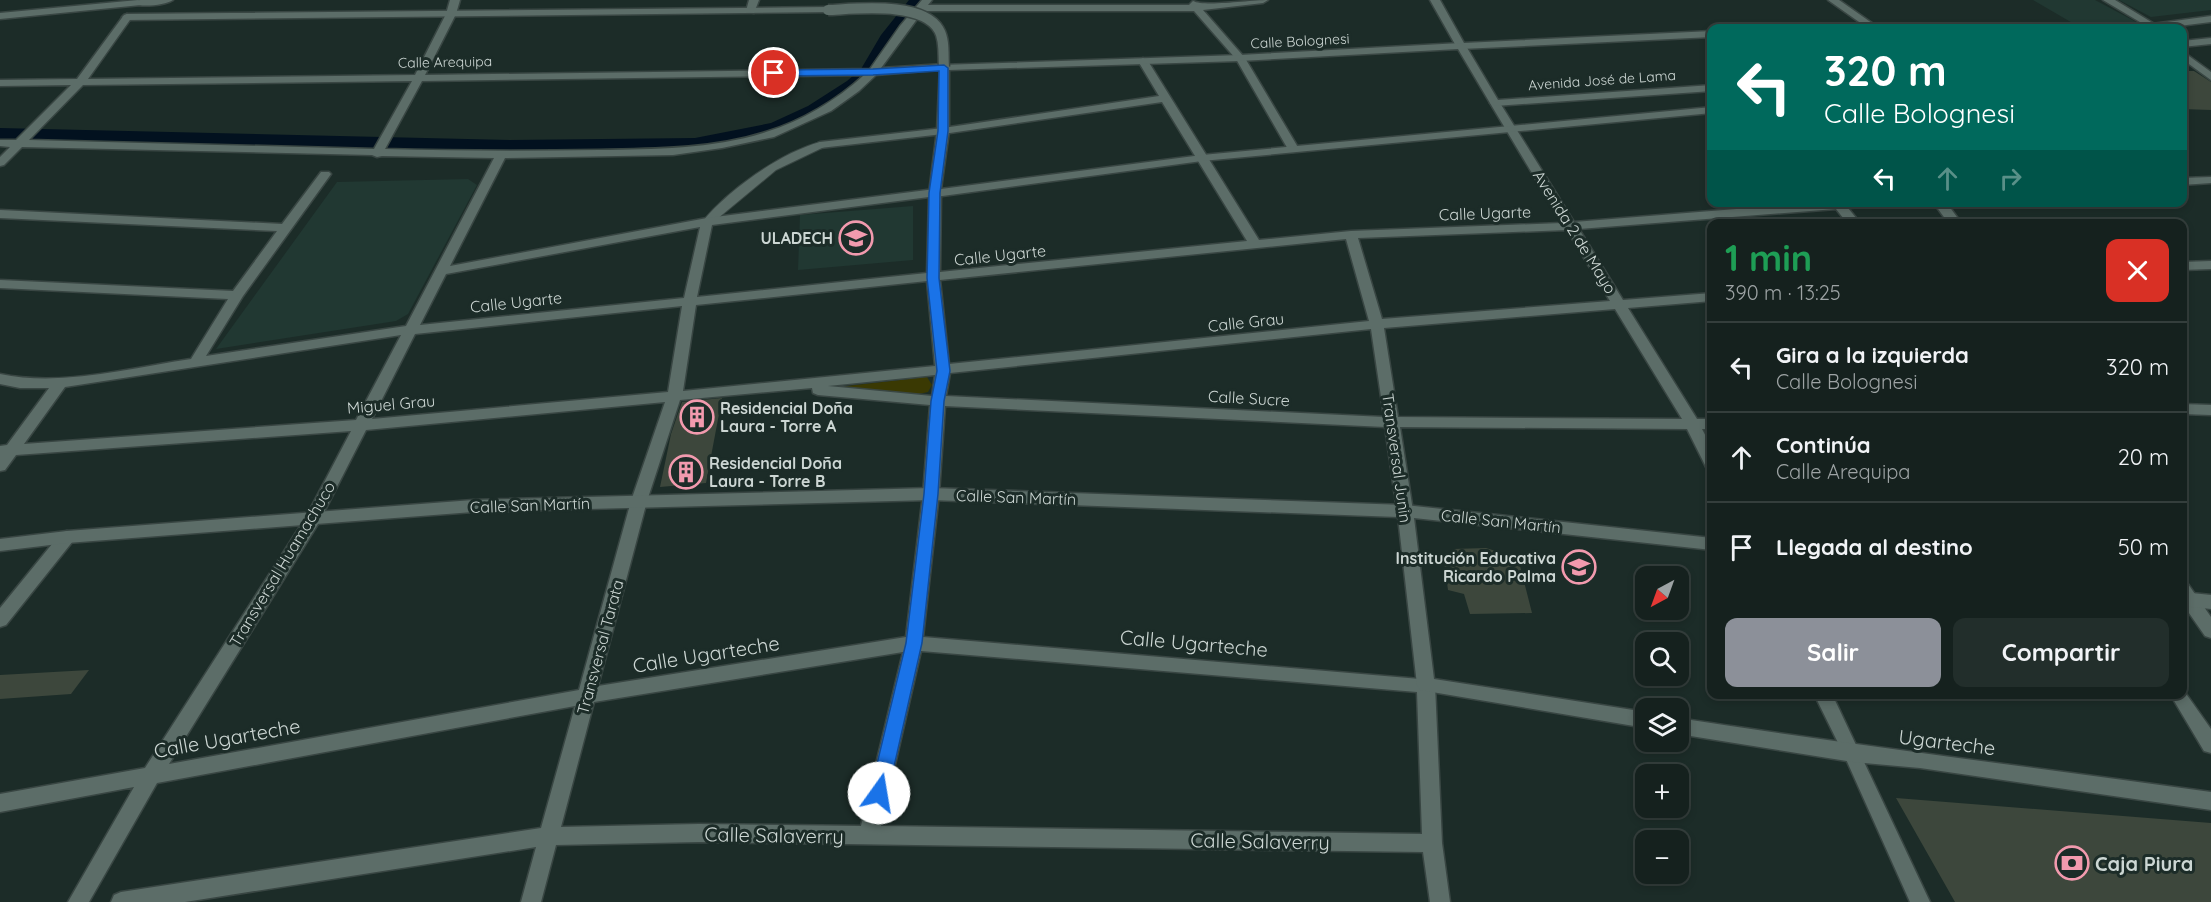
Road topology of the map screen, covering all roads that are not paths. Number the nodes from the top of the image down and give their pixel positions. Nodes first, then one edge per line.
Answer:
1 (168, 0) edge
2 (455, 0) edge
3 (754, 0) edge
4 (1263, 0) edge
5 (1435, 0) edge
6 (1833, 0) edge
7 (2108, 0) edge
8 (139, 2) edge
9 (923, 4) edge
10 (1193, 4) edge
11 (751, 11) junction
12 (451, 14) junction
13 (0, 16) edge
14 (127, 17) junction
15 (2211, 19) edge
16 (1867, 24) edge
17 (2146, 24) edge
18 (2178, 24) edge
19 (1707, 34) edge
20 (2211, 41) edge
21 (2187, 43) edge
22 (1461, 46) junction
23 (1240, 58) junction
24 (2187, 58) edge
25 (1143, 61) junction
26 (944, 68) junction
27 (891, 71) joint
28 (873, 72) junction
29 (2211, 77) edge
30 (419, 78) junction
31 (80, 82) junction
32 (0, 83) edge
33 (1707, 88) edge
34 (1165, 98) junction
35 (1496, 103) junction
36 (1707, 110) edge
37 (1511, 128) junction
38 (943, 131) junction
39 (0, 143) edge
40 (18, 143) junction
41 (820, 146) joint
42 (1293, 149) junction
43 (377, 154) junction
44 (501, 155) junction
45 (1202, 158) junction
46 (3, 159) edge
47 (324, 174) dead end
48 (2211, 180) edge
49 (2187, 182) edge
50 (935, 193) junction
51 (1813, 207) edge
52 (1841, 207) edge
53 (1943, 207) edge
54 (0, 214) edge
55 (1851, 219) edge
56 (1952, 219) edge
57 (707, 222) junction
58 (1569, 226) junction
59 (285, 228) junction
60 (1352, 235) junction
61 (1256, 244) junction
62 (2211, 265) edge
63 (2187, 266) edge
64 (442, 271) junction
65 (933, 278) junction
66 (0, 284) edge
67 (237, 295) junction
68 (1707, 297) edge
69 (690, 300) junction
70 (1620, 305) junction
71 (1377, 324) junction
72 (408, 330) junction
73 (195, 363) junction
74 (943, 371) junction
75 (0, 379) edge
76 (60, 383) junction
77 (785, 386) junction
78 (675, 395) junction
79 (938, 401) junction
80 (2187, 409) edge
81 (2211, 410) edge
82 (1391, 422) junction
83 (1707, 424) edge
84 (361, 425) junction
85 (1693, 425) junction
86 (5, 451) edge
87 (1707, 454) edge
88 (0, 466) edge
89 (931, 494) junction
90 (639, 501) junction
91 (1405, 511) junction
92 (312, 520) junction
93 (67, 537) junction
94 (1707, 543) edge
95 (0, 545) edge
96 (2187, 596) edge
97 (2187, 599) edge
98 (2211, 602) edge
99 (0, 620) edge
100 (2211, 631) edge
101 (914, 643) junction
102 (1426, 685) junction
103 (586, 696) junction
104 (1826, 699) edge
105 (2182, 699) edge
106 (1635, 718) edge
107 (1689, 728) edge
108 (2211, 745) edge
109 (1853, 754) junction
110 (151, 775) junction
111 (2211, 801) edge
112 (0, 803) edge
113 (869, 836) junction
114 (550, 837) junction
115 (1432, 843) junction
116 (78, 902) edge
117 (122, 902) edge
118 (531, 902) edge
119 (1440, 902) edge
120 (1920, 902) edge

1 - 8 street
2 - 12 street
3 - 11 street
4 - 10 street
5 - 22 street, Avenida 2 de Mayo
6 - 16 street
7 - 17 street
8 - 13 street
8 - 14 street
9 - 10 street
9 - 28 street
10 - 23 street
11 - 12 street
11 - 26 street, bridge
12 - 14 street
12 - 30 street
14 - 31 street
15 - 18 street
19 - 22 street, Calle Bolognesi
20 - 21 street
22 - 23 street, Calle Bolognesi
22 - 35 street, Avenida 2 de Mayo
23 - 25 street, Calle Bolognesi
23 - 42 street
24 - 29 street
25 - 26 street, Calle Bolognesi
25 - 34 street
26 - 27 street, Calle Bolognesi
26 - 38 street
27 - 28 street, Calle Arequipa
28 - 30 street, Calle Arequipa
28 - 44 street
30 - 31 street, Calle Arequipa
30 - 43 street
31 - 32 street, Calle Arequipa
31 - 40 street
33 - 35 street, Avenida José de Lama
34 - 38 street
34 - 45 street
35 - 37 street, Avenida 2 de Mayo
36 - 37 street
37 - 42 street
37 - 58 street, Avenida 2 de Mayo
38 - 41 street
38 - 50 street
39 - 40 street
40 - 43 street
40 - 46 street
41 - 57 lane
42 - 45 street
43 - 44 street
44 - 64 street, Transversal Huamachuco
45 - 50 street
45 - 61 street
47 - 59 street
48 - 49 street
50 - 57 street
50 - 65 street
51 - 58 street, Calle Ugarte
52 - 55 street
53 - 56 street
54 - 59 street
57 - 64 street
57 - 69 street, Transversal Tarata
58 - 60 street, Calle Ugarte
58 - 70 street, Avenida 2 de Mayo
59 - 67 street
60 - 61 street, Calle Ugarte
60 - 71 street, Transversal Junin
61 - 65 street, Calle Ugarte
62 - 63 street
64 - 72 street, Transversal Huamachuco
65 - 69 street, Calle Ugarte
65 - 74 street
66 - 67 street
67 - 73 street
68 - 70 street, Calle Grau
69 - 72 street, Calle Ugarte
69 - 78 street, Transversal Tarata
70 - 71 street, Calle Grau
70 - 85 street, Avenida 2 de Mayo
71 - 74 street, Calle Grau
71 - 82 street, Transversal Junin
72 - 73 street, Calle Ugarte
72 - 84 street, Transversal Huamachuco
73 - 76 street, Calle Ugarte
74 - 77 street, Calle Grau
74 - 79 street
75 - 76 street, Calle Ugarte
76 - 86 street
77 - 78 street, Miguel Grau
77 - 79 street, Calle Sucre
78 - 84 street, Miguel Grau
78 - 90 street, Transversal Tarata
79 - 82 street, Calle Sucre
79 - 89 street
80 - 81 street
82 - 85 street, Calle Sucre
82 - 91 street, Transversal Junin
83 - 85 street, Calle Sucre
84 - 86 street, Miguel Grau
84 - 92 street, Transversal Huamachuco
85 - 87 street, Avenida 2 de Mayo
86 - 88 street
89 - 90 street, Calle San Martín
89 - 91 street, Calle San Martín
89 - 101 street
90 - 92 street, Calle San Martín
90 - 103 street, Transversal Tarata
91 - 94 street, Calle San Martín
91 - 102 street, Transversal Junin
92 - 93 street, Calle San Martín
92 - 110 street, Transversal Huamachuco
93 - 95 street, Calle San Martín
93 - 99 street
96 - 98 street
97 - 100 street
101 - 102 street, Calle Ugarteche
101 - 103 street, Calle Ugarteche
101 - 113 street
102 - 106 street
102 - 115 street, Transversal Junin
103 - 110 street, Calle Ugarteche
103 - 114 street, Transversal Tarata
104 - 109 street
105 - 108 street
107 - 109 street, Ugarteche
109 - 111 street, Ugarteche
109 - 120 street
110 - 112 street, Calle Ugarteche
110 - 116 street, Transversal Huamachuco
113 - 114 street, Calle Salaverry
113 - 115 street, Calle Salaverry
114 - 117 street, Calle Salaverry
114 - 118 street, Transversal Tarata
115 - 119 street, Transversal Junin

